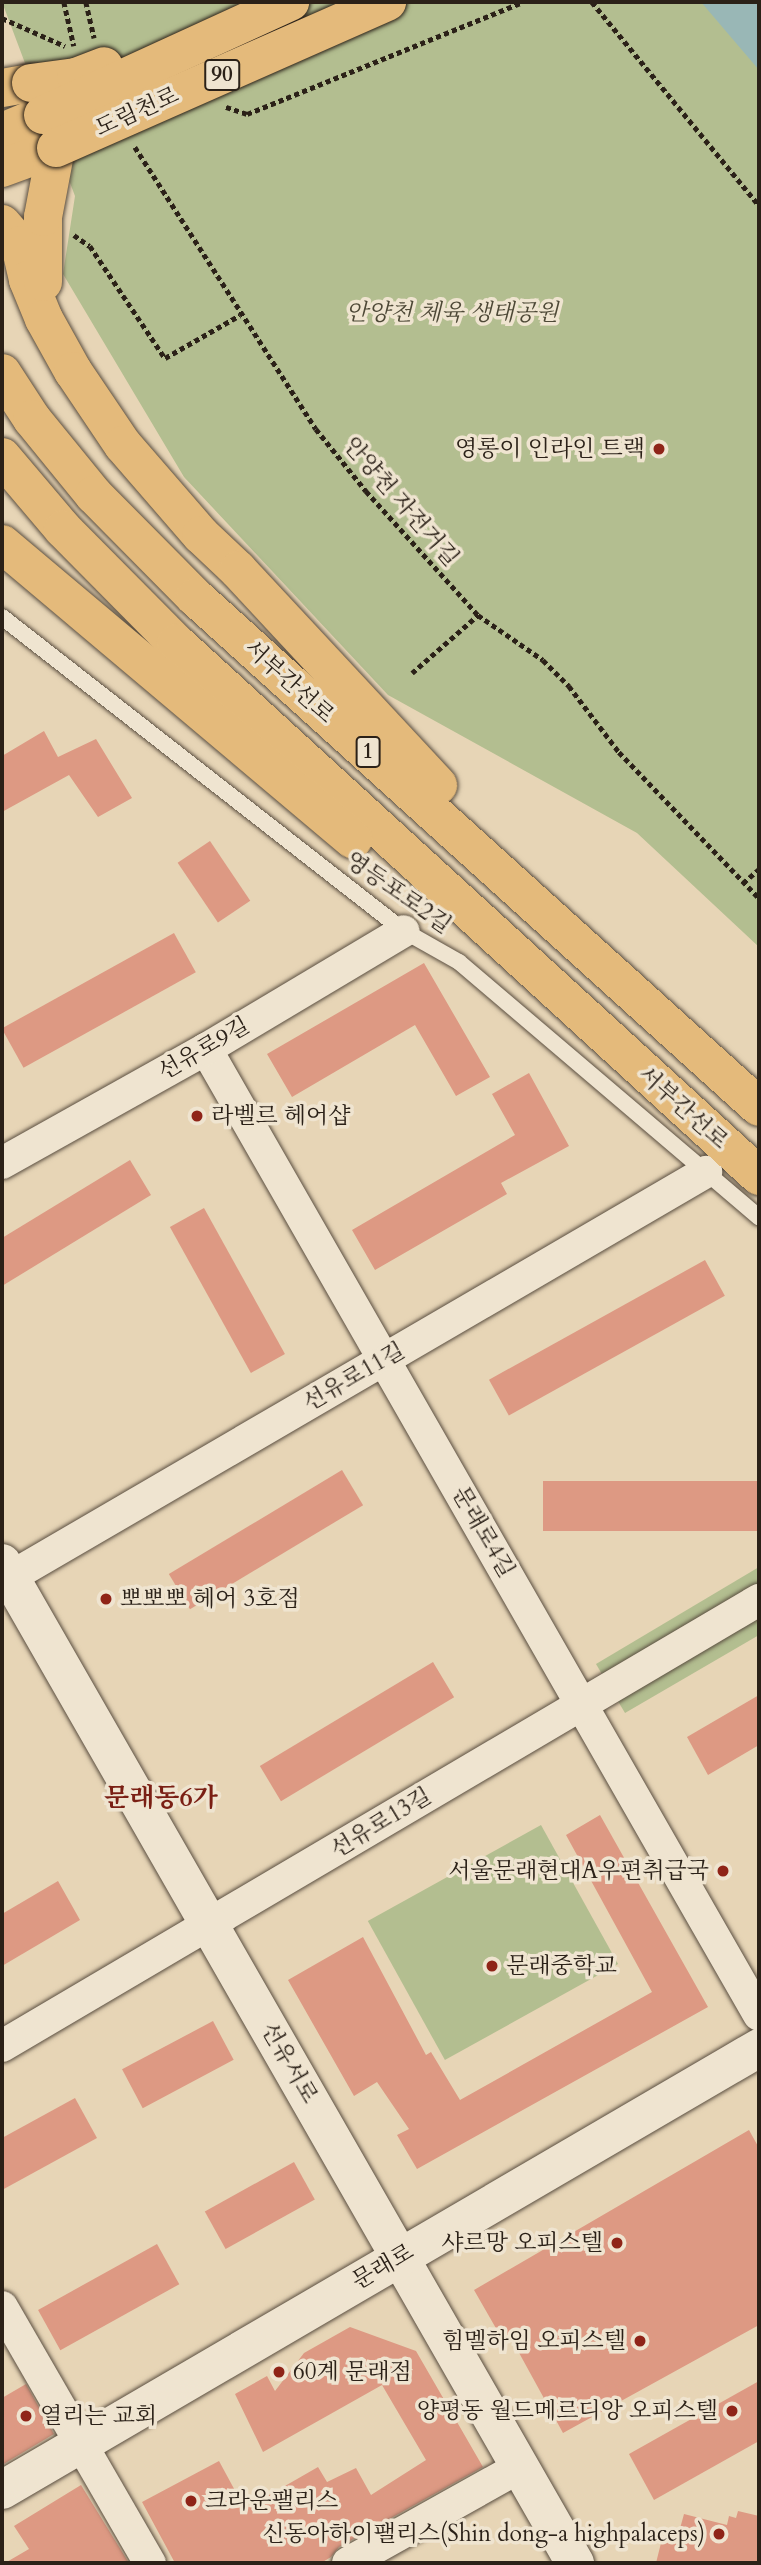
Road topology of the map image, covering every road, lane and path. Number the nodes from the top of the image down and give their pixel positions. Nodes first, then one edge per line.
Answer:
1 (64, 2) edge
2 (86, 2) edge
3 (290, 2) edge
4 (387, 2) edge
5 (523, 2) edge
6 (592, 2) edge
7 (2, 18) edge
8 (90, 20) dead end
9 (33, 109) edge
10 (247, 114) dead end
11 (2, 132) edge
12 (130, 134) dead end
13 (2, 169) edge
14 (759, 205) edge
15 (5, 228) edge
16 (66, 230) dead end
17 (240, 315) junction
18 (44, 319) junction
19 (2, 373) edge
20 (2, 457) edge
21 (2, 544) edge
22 (478, 615) junction
23 (2, 618) edge
24 (412, 673) dead end
25 (759, 869) edge
26 (743, 883) junction
27 (759, 898) edge
28 (404, 931) junction
29 (635, 992) junction
30 (599, 1032) junction
31 (206, 1049) junction
32 (759, 1107) edge
33 (2, 1163) edge
34 (706, 1172) junction
35 (759, 1177) edge
36 (759, 1217) edge
37 (384, 1359) junction
38 (4, 1574) edge
39 (759, 1600) edge
40 (582, 1704) junction
41 (209, 1924) junction
42 (759, 2015) edge
43 (2, 2046) edge
44 (759, 2048) edge
45 (400, 2257) junction
46 (2, 2307) edge
47 (80, 2445) junction
48 (520, 2467) junction
49 (2, 2490) edge
50 (150, 2563) edge
51 (348, 2563) edge
52 (575, 2563) edge

1 - 7 path
2 - 8 path
3 - 9 main road, 도림천로 / 90, bridge
4 - 9 main road, 도림천로 / 90, bridge
5 - 10 path
6 - 14 path
9 - 11 main road, 도림천로 / 90
9 - 13 main road, 도림천로 / 90
9 - 18 main road
12 - 17 path, 안양천 자전거길
15 - 18 main road, 1
16 - 17 path
17 - 22 path, 안양천 자전거길
18 - 29 main road, 1
19 - 29 main road, 서부간선로 / 1
20 - 30 main road, 서부간선로 / 1
21 - 30 main road, 1
22 - 24 path
22 - 26 path, 안양천 자전거길
23 - 28 lane, 영등포로2길
25 - 26 path
26 - 27 path, 안양천 자전거길
28 - 31 street, 선유로9길
28 - 34 lane, 영등포로2길
29 - 32 main road, 서부간선로 / 1
30 - 35 main road, 서부간선로 / 1
31 - 33 street, 선유로9길
31 - 37 street, 문래로4길
34 - 36 lane, 영등포로2길
34 - 37 street, 선유로11길
37 - 38 street, 선유로11길
37 - 40 street, 문래로4길
38 - 41 street, 선유서로
39 - 40 street, 선유로13길
40 - 41 street, 선유로13길
40 - 42 street, 문래로4길
41 - 43 street, 선유로13길
41 - 45 street, 선유서로
44 - 45 street, 문래로
45 - 47 street, 문래로
45 - 48 street, 선유서로
46 - 47 street
47 - 49 street, 문래로
47 - 50 street
48 - 51 street
48 - 52 street, 선유서로

